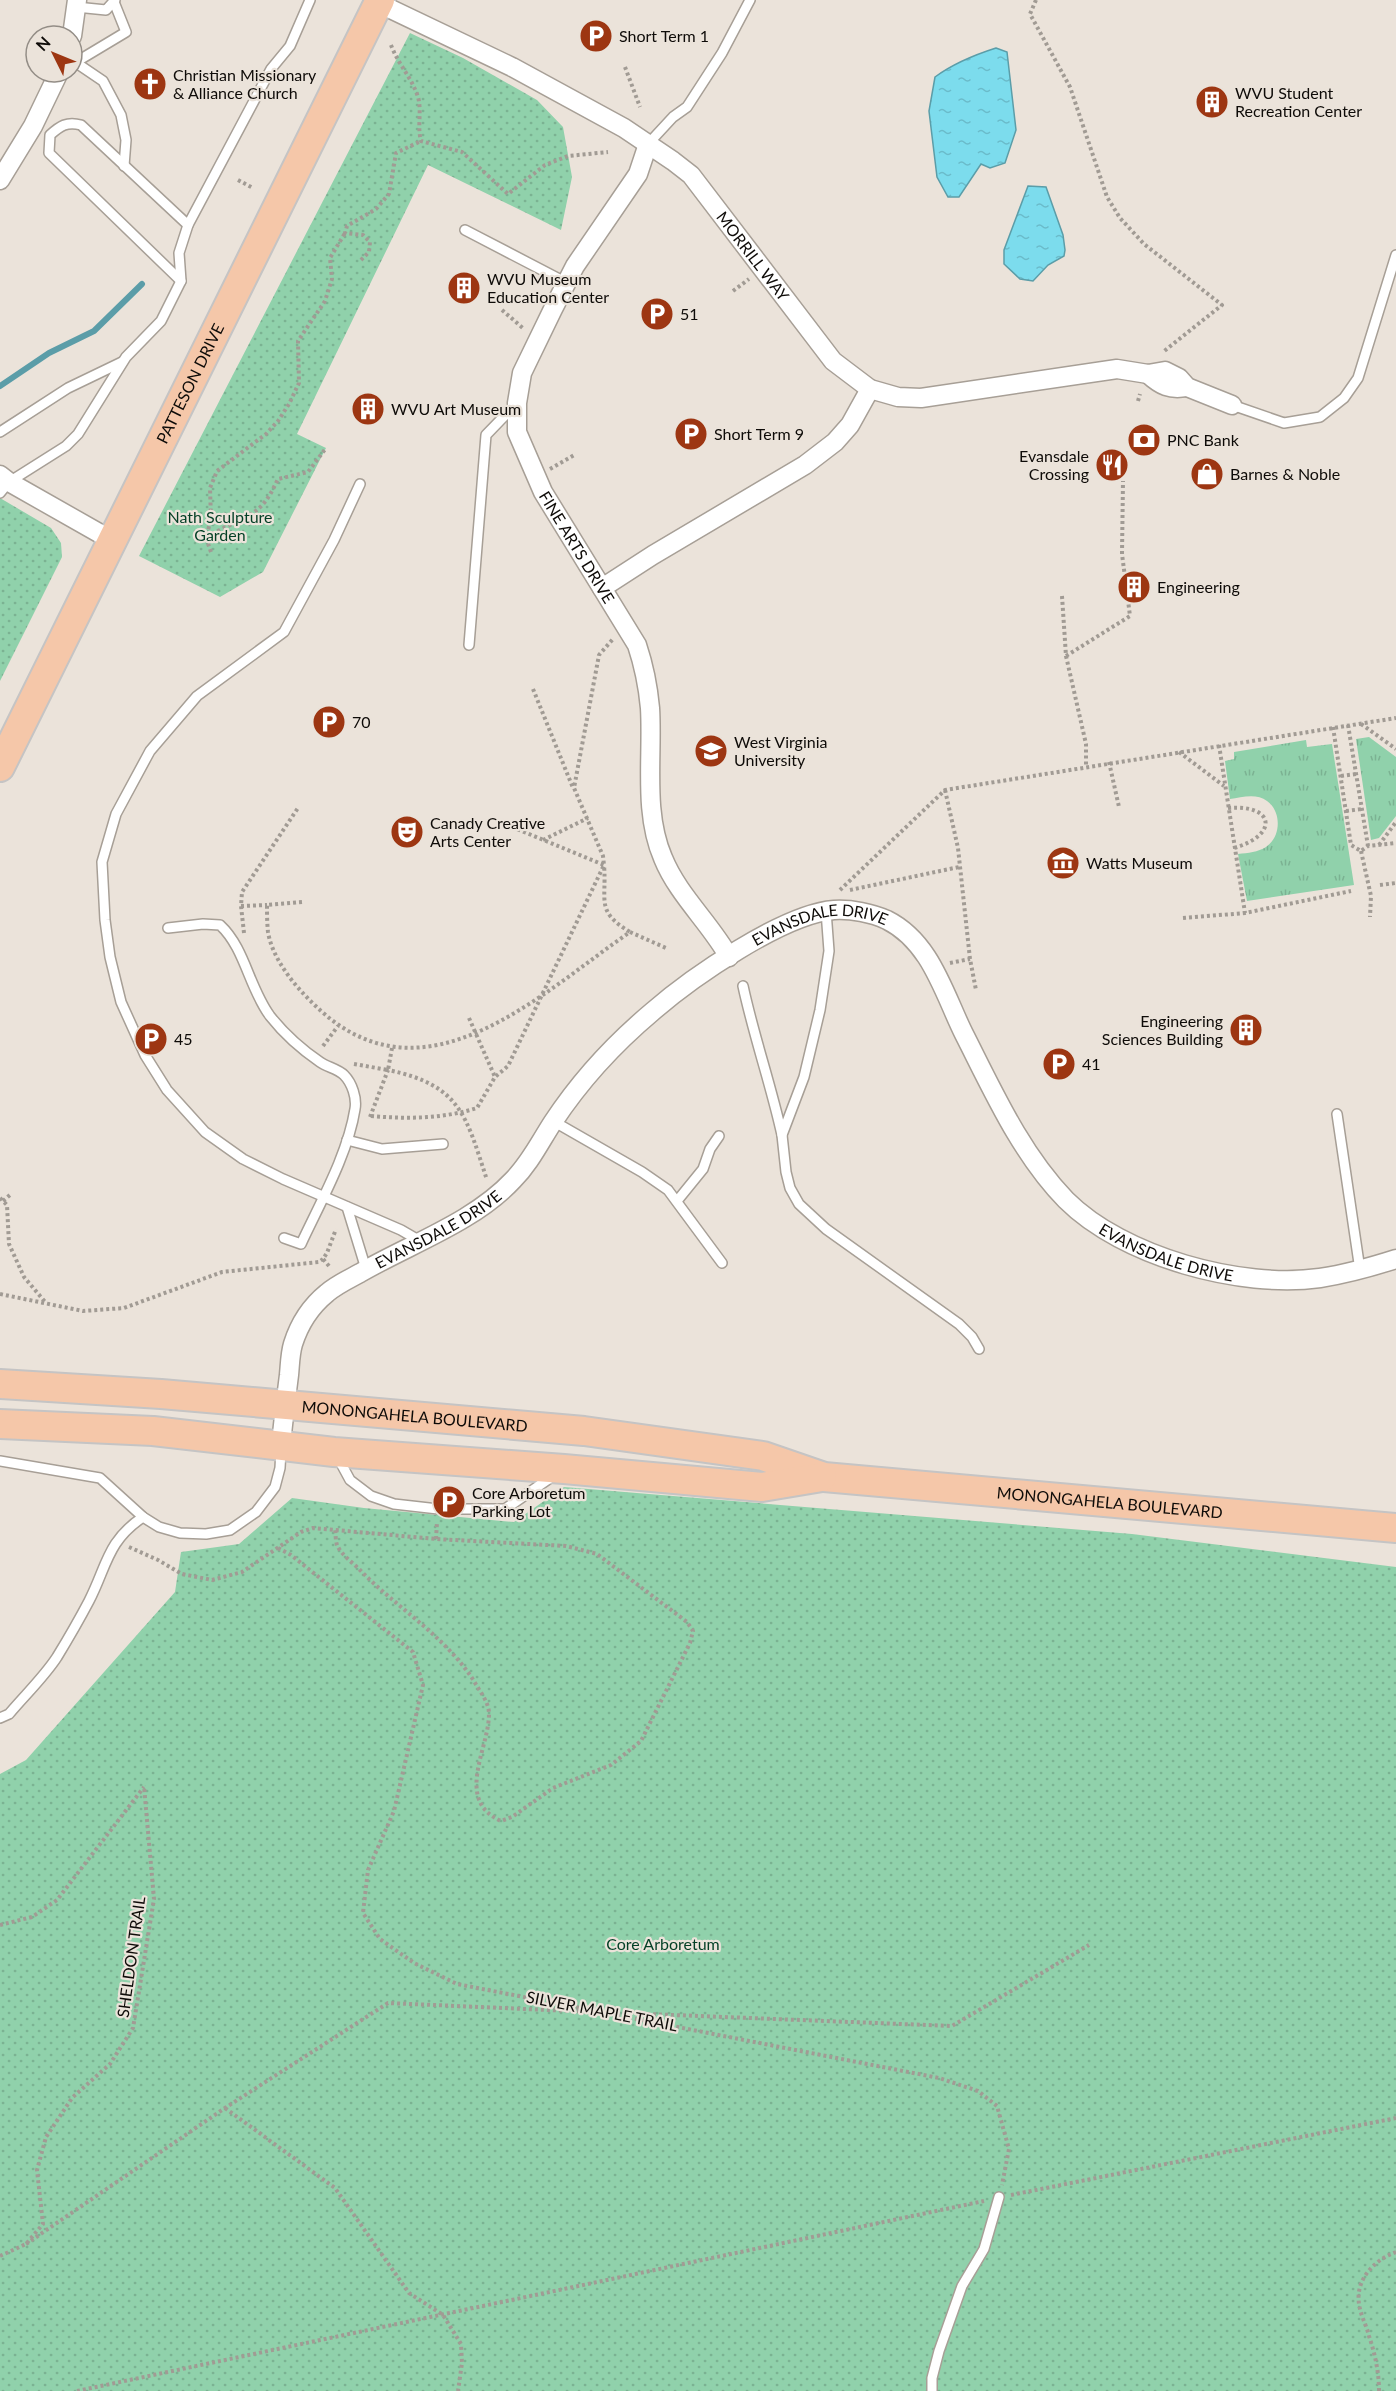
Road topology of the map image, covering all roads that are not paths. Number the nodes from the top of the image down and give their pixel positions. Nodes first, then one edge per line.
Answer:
1 (310, 0) edge
2 (750, 0) edge
3 (114, 1) edge
4 (379, 2) edge
5 (76, 4) edge
6 (74, 24) edge
7 (84, 55) edge
8 (84, 68) edge
9 (53, 84) edge
10 (33, 126) junction
11 (50, 135) junction
12 (648, 144) junction
13 (124, 166) junction
14 (0, 180) edge
15 (188, 225) junction
16 (465, 230) dead end
17 (1396, 255) edge
18 (181, 281) junction
19 (567, 283) junction
20 (123, 361) junction
21 (870, 389) junction
22 (517, 403) junction
23 (1232, 405) joint
24 (0, 432) edge
25 (3, 483) edge
26 (360, 484) dead end
27 (113, 541) junction
28 (602, 588) junction
29 (469, 645) dead end
30 (0, 767) edge
31 (826, 911) junction
32 (168, 928) dead end
33 (729, 957) junction
34 (743, 986) dead end
35 (1337, 1114) dead end
36 (553, 1122) junction
37 (782, 1135) junction
38 (719, 1136) dead end
39 (347, 1140) junction
40 (442, 1144) dead end
41 (323, 1197) junction
42 (677, 1201) junction
43 (347, 1207) junction
44 (284, 1238) dead end
45 (420, 1241) junction
46 (1396, 1259) edge
47 (722, 1263) dead end
48 (366, 1269) junction
49 (1360, 1270) junction
50 (979, 1349) dead end
51 (0, 1384) edge
52 (285, 1406) junction
53 (0, 1424) edge
54 (281, 1445) junction
55 (334, 1452) junction
56 (0, 1461) edge
57 (564, 1469) junction
58 (824, 1477) junction
59 (143, 1518) junction
60 (1396, 1528) edge
61 (0, 1718) edge
62 (999, 2197) road end
63 (932, 2391) edge

1 - 15 lane
2 - 12 lane
3 - 5 lane
3 - 7 lane
4 - 12 street, MORRILL WAY
4 - 27 main road, PATTESON DRIVE
5 - 6 street
8 - 13 lane
9 - 10 street
10 - 11 lane
10 - 14 street
11 - 13 lane
11 - 18 lane
12 - 19 street, FINE ARTS DRIVE
12 - 21 street, MORRILL WAY
13 - 15 lane
15 - 18 lane
16 - 19 lane
17 - 23 lane
18 - 20 lane
19 - 22 street, FINE ARTS DRIVE
20 - 24 lane
20 - 25 lane
21 - 23 street, MORRILL WAY
21 - 28 street
22 - 28 street, FINE ARTS DRIVE
22 - 29 lane
25 - 27 street
26 - 41 lane
27 - 30 main road, PATTESON DRIVE
28 - 33 street, FINE ARTS DRIVE
31 - 33 street, EVANSDALE DRIVE
31 - 37 lane
31 - 49 street, EVANSDALE DRIVE
32 - 39 lane
33 - 36 street, EVANSDALE DRIVE
34 - 37 lane
35 - 49 lane
36 - 42 lane
36 - 45 street, EVANSDALE DRIVE
37 - 50 lane
38 - 42 lane
39 - 40 lane
39 - 41 lane
41 - 43 lane
41 - 44 lane
42 - 47 lane
43 - 45 lane
43 - 48 lane
45 - 48 street, EVANSDALE DRIVE
46 - 49 street, EVANSDALE DRIVE
48 - 52 street, EVANSDALE DRIVE
51 - 52 main road, MONONGAHELA BOULEVARD
52 - 54 street, EVANSDALE DRIVE
52 - 58 main road, MONONGAHELA BOULEVARD
53 - 54 main road, MONONGAHELA BOULEVARD
54 - 55 main road, MONONGAHELA BOULEVARD
54 - 59 lane
55 - 57 main road, MONONGAHELA BOULEVARD
55 - 57 lane
56 - 59 lane
57 - 58 main road, MONONGAHELA BOULEVARD
58 - 60 main road, MONONGAHELA BOULEVARD
59 - 61 lane
62 - 63 lane

